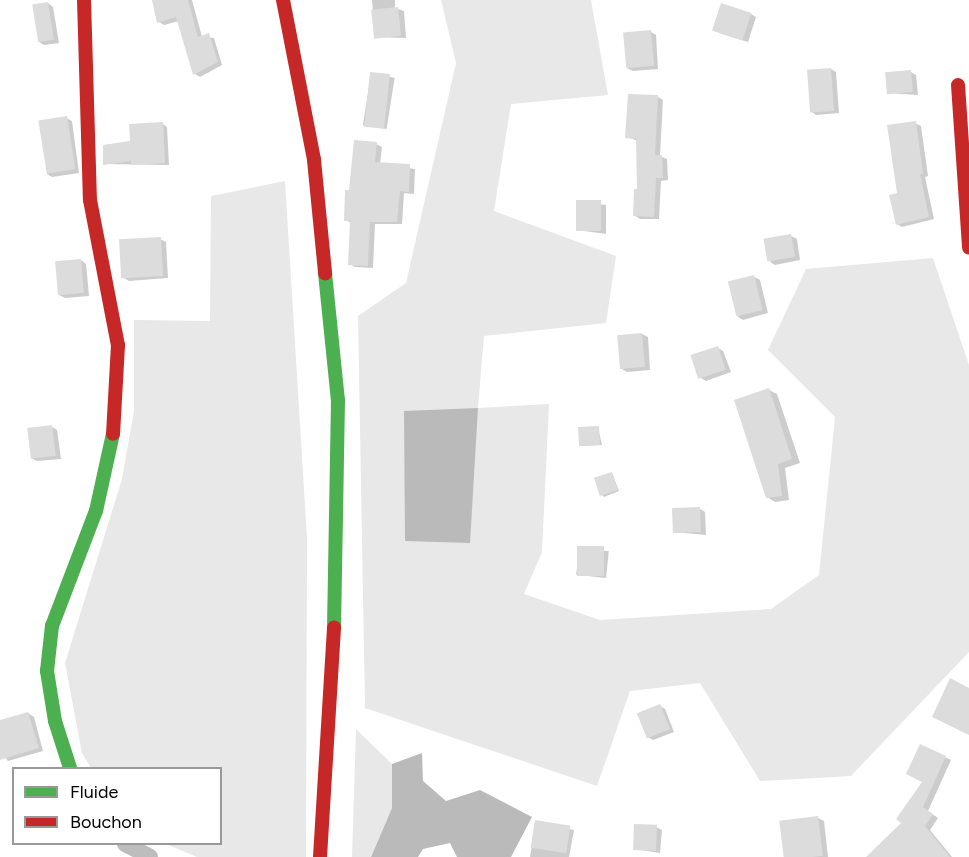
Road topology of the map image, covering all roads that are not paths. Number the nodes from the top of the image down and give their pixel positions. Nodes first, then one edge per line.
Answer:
1 (84, 0) edge
2 (283, 0) edge
3 (958, 85) dead end
4 (969, 248) edge
5 (70, 767) edge
6 (129, 845) edge
7 (150, 857) edge
8 (320, 857) edge

1 - 5 main road
2 - 8 main road
3 - 4 main road
6 - 7 street

